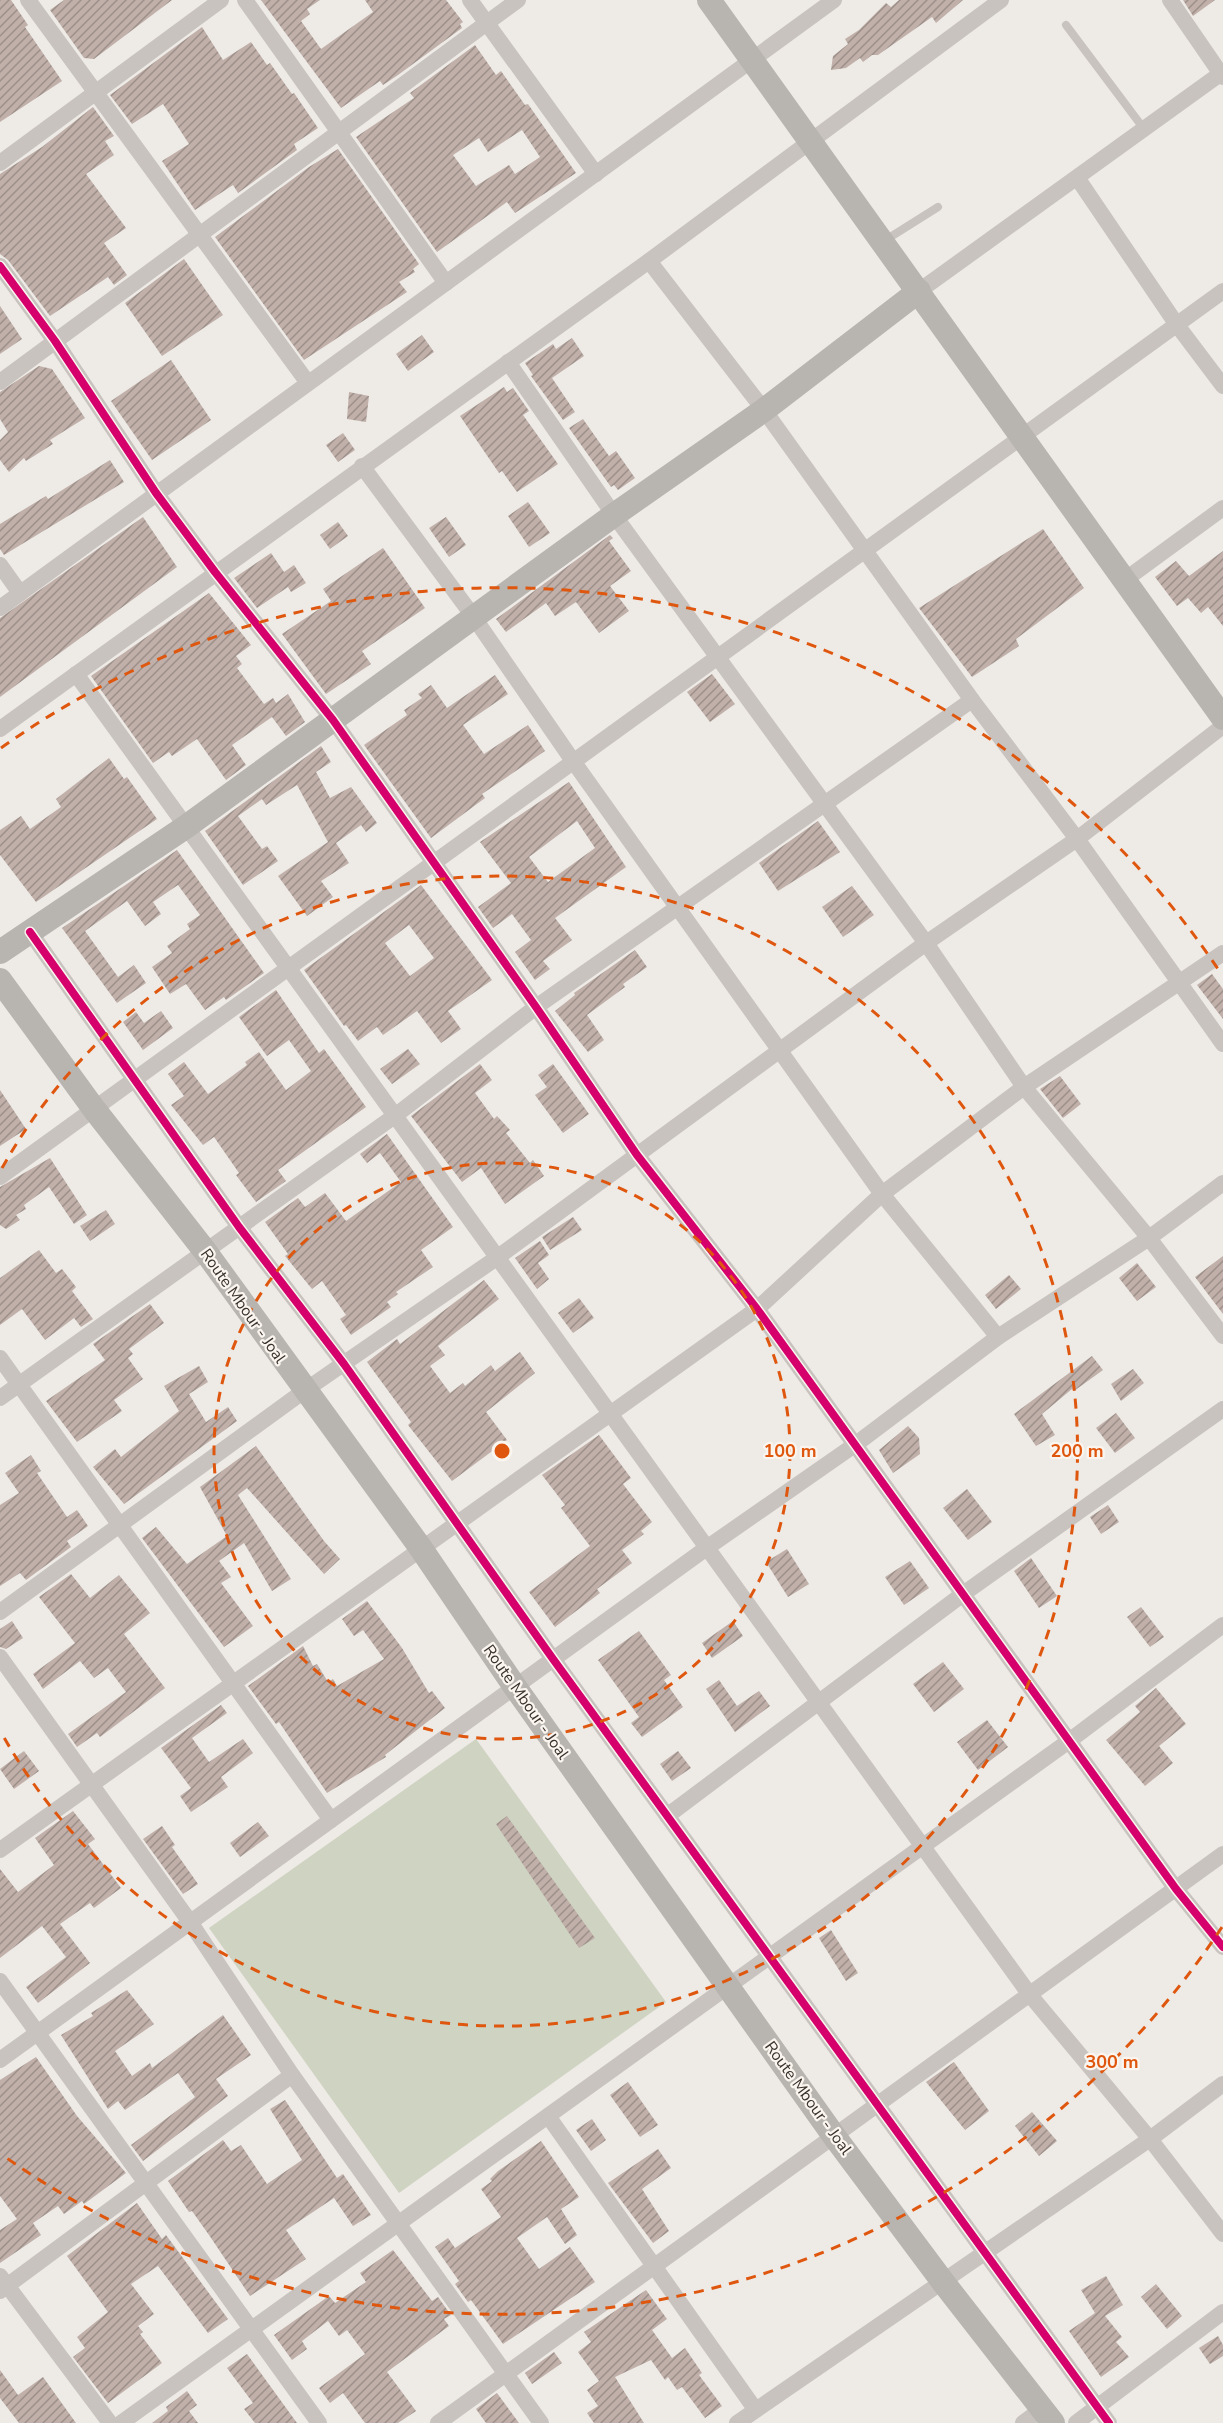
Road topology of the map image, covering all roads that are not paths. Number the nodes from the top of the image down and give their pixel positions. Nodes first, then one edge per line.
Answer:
1 (28, 0) edge
2 (221, 0) edge
3 (245, 0) edge
4 (470, 0) edge
5 (518, 0) edge
6 (709, 0) edge
7 (834, 0) edge
8 (1001, 0) edge
9 (1170, 0) edge
10 (487, 22) junction
11 (1066, 25) dead end
12 (752, 60) junction
13 (1222, 74) edge
14 (95, 93) junction
15 (1144, 129) junction
16 (341, 132) junction
17 (810, 140) junction
18 (0, 163) edge
19 (596, 174) junction
20 (1078, 179) junction
21 (938, 207) dead end
22 (202, 235) junction
23 (883, 241) junction
24 (649, 261) junction
25 (0, 266) edge
26 (446, 283) junction
27 (919, 291) junction
28 (1223, 291) edge
29 (1177, 325) junction
30 (55, 341) junction
31 (508, 362) junction
32 (0, 382) edge
33 (308, 383) junction
34 (1223, 386) edge
35 (764, 410) junction
36 (1023, 436) junction
37 (362, 466) junction
38 (156, 493) junction
39 (1223, 508) edge
40 (614, 515) junction
41 (865, 551) junction
42 (0, 565) edge
43 (215, 572) junction
44 (1126, 579) junction
45 (20, 593) junction
46 (0, 608) edge
47 (473, 616) junction
48 (718, 657) junction
49 (76, 674) junction
50 (972, 700) junction
51 (1223, 718) edge
52 (333, 720) junction
53 (1223, 726) edge
54 (0, 729) edge
55 (573, 761) junction
56 (826, 803) junction
57 (187, 826) junction
58 (1077, 839) junction
59 (432, 861) junction
60 (678, 908) junction
61 (30, 932) junction
62 (926, 943) junction
63 (0, 952) edge
64 (1223, 953) edge
65 (289, 967) junction
66 (0, 980) edge
67 (1178, 983) junction
68 (536, 1007) junction
69 (1223, 1044) edge
70 (781, 1048) junction
71 (134, 1079) junction
72 (1024, 1088) junction
73 (94, 1109) junction
74 (396, 1114) junction
75 (637, 1155) junction
76 (0, 1177) edge
77 (1223, 1183) edge
78 (882, 1194) junction
79 (239, 1227) junction
80 (1149, 1239) junction
81 (205, 1251) junction
82 (498, 1257) junction
83 (757, 1309) junction
84 (1223, 1336) edge
85 (998, 1337) junction
86 (0, 1358) edge
87 (344, 1364) junction
88 (19, 1385) junction
89 (304, 1391) junction
90 (0, 1398) edge
91 (1223, 1409) edge
92 (611, 1415) junction
93 (856, 1444) junction
94 (457, 1521) junction
95 (119, 1526) junction
96 (420, 1547) junction
97 (708, 1547) junction
98 (963, 1594) junction
99 (0, 1612) edge
100 (1223, 1625) edge
101 (0, 1657) edge
102 (553, 1659) junction
103 (231, 1682) junction
104 (514, 1687) junction
105 (817, 1702) junction
106 (1069, 1741) junction
107 (91, 1784) junction
108 (667, 1816) junction
109 (331, 1820) junction
110 (923, 1846) junction
111 (0, 1850) edge
112 (1223, 1854) edge
113 (1176, 1889) junction
114 (190, 1922) junction
115 (1223, 1947) edge
116 (769, 1956) junction
117 (0, 1981) edge
118 (728, 1986) junction
119 (1030, 1995) junction
120 (37, 2033) junction
121 (0, 2060) edge
122 (292, 2075) junction
123 (1223, 2084) edge
124 (877, 2105) junction
125 (548, 2116) junction
126 (834, 2136) junction
127 (1150, 2139) junction
128 (147, 2183) junction
129 (399, 2223) junction
130 (1223, 2234) edge
131 (984, 2252) junction
132 (654, 2266) junction
133 (943, 2282) junction
134 (2, 2284) edge
135 (1223, 2312) edge
136 (251, 2329) junction
137 (504, 2373) junction
138 (1097, 2406) junction
139 (755, 2409) junction
140 (1048, 2416) edge
141 (110, 2423) edge
142 (121, 2423) edge
143 (319, 2423) edge
144 (438, 2423) edge
145 (541, 2423) edge
146 (737, 2423) edge
147 (1023, 2423) edge
148 (1076, 2423) edge
149 (1109, 2423) edge

1 - 14 street
2 - 14 street
3 - 16 street
4 - 10 street
5 - 10 street
6 - 12 main road
7 - 12 street
8 - 17 street
9 - 13 street
10 - 16 street
10 - 19 street
11 - 15 lane
12 - 17 main road
12 - 19 street
13 - 15 street
14 - 18 street
14 - 22 street
15 - 20 street
16 - 22 street
16 - 26 street
17 - 23 main road
17 - 24 street
19 - 26 street
20 - 27 street
20 - 29 street
21 - 23 lane
22 - 30 street
22 - 33 street
23 - 27 main road
24 - 31 street
24 - 35 street
25 - 30 street
26 - 33 street
27 - 35 main road
27 - 36 main road
28 - 29 street
29 - 34 street
29 - 36 street
30 - 32 street
30 - 38 street
31 - 37 street
31 - 40 street
33 - 38 street
35 - 40 main road
35 - 41 street
36 - 41 street
36 - 44 main road
37 - 43 street
37 - 47 street
38 - 43 street
38 - 45 street
39 - 44 street
40 - 47 main road
40 - 48 street
41 - 48 street
41 - 50 street
42 - 45 street
43 - 49 street
43 - 52 street
44 - 51 main road
45 - 46 street
47 - 52 main road
47 - 55 street
48 - 55 street
48 - 56 street
49 - 54 street
49 - 57 street
50 - 56 street
50 - 58 street
52 - 57 main road
52 - 59 street
53 - 58 street
55 - 59 street
55 - 60 street
56 - 60 street
56 - 62 street
57 - 61 main road
57 - 65 street
58 - 62 street
58 - 67 street
59 - 65 street
59 - 68 street
60 - 68 street
60 - 70 street
61 - 63 main road
61 - 71 street
62 - 70 street
62 - 72 street
64 - 67 street
65 - 71 street
65 - 74 street
66 - 73 main road, Route Mbour - Joal
67 - 69 street
67 - 72 street
68 - 74 street
68 - 75 street
70 - 75 street
70 - 78 street
71 - 73 street
71 - 79 street
72 - 78 street
72 - 80 street
73 - 76 street
73 - 81 main road, Route Mbour - Joal
74 - 79 street
74 - 82 street
75 - 82 street
75 - 83 street
77 - 80 street
78 - 83 street
78 - 85 street
79 - 81 street
79 - 87 street
80 - 84 street
80 - 85 street
81 - 88 street
81 - 89 main road, Route Mbour - Joal
82 - 87 street
82 - 92 street
83 - 92 street
83 - 93 street
85 - 93 street
86 - 88 street
87 - 89 street
87 - 94 street
88 - 90 street
88 - 95 street
89 - 95 street
89 - 96 main road, Route Mbour - Joal
91 - 98 street
92 - 94 street
92 - 97 street
93 - 97 street
93 - 98 street
94 - 96 street
94 - 102 street
95 - 99 street
95 - 103 street
96 - 103 street
96 - 104 main road, Route Mbour - Joal
97 - 102 street
97 - 105 street
98 - 105 street
98 - 106 street
100 - 106 street
101 - 107 street
102 - 104 street
102 - 108 street
103 - 107 street
103 - 109 street
104 - 109 street
104 - 118 main road, Route Mbour - Joal
105 - 108 street
105 - 110 street
106 - 110 street
106 - 113 street
107 - 111 street
107 - 114 street
108 - 116 street
109 - 114 street
110 - 116 street
110 - 119 street
112 - 113 street
113 - 115 street
113 - 119 street
114 - 120 street
114 - 122 street
116 - 118 street
116 - 124 street
117 - 120 street
118 - 125 street
118 - 126 main road, Route Mbour - Joal
119 - 124 street
119 - 127 street
120 - 121 street
120 - 128 street
122 - 128 street
122 - 129 street
123 - 127 street
124 - 126 street
124 - 131 street
125 - 129 street
125 - 132 street
126 - 132 street
126 - 133 main road, Route Mbour - Joal
127 - 130 street
127 - 131 street
128 - 134 street
128 - 136 street
129 - 136 street
129 - 137 street
131 - 133 street
131 - 138 street
132 - 137 street
132 - 139 street
133 - 139 street
133 - 140 main road, Route Mbour - Joal
134 - 141 street
135 - 138 street
136 - 142 street
136 - 143 street
137 - 144 street
137 - 145 street
138 - 148 street
138 - 149 street
139 - 146 street
140 - 147 street

